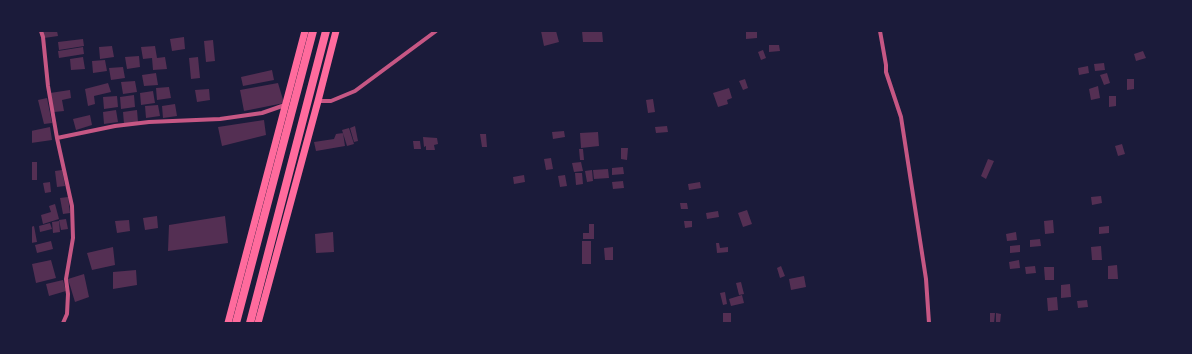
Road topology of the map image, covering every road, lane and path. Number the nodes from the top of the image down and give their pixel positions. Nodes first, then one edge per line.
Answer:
1 (41, 31) edge
2 (305, 31) edge
3 (313, 31) edge
4 (326, 31) edge
5 (336, 31) edge
6 (436, 31) edge
7 (880, 31) edge
8 (318, 101) junction
9 (286, 105) junction
10 (57, 138) junction
11 (63, 323) edge
12 (228, 323) edge
13 (236, 323) edge
14 (250, 323) edge
15 (258, 323) edge
16 (928, 323) edge

1 - 10 street
2 - 9 main road
3 - 13 highway
4 - 14 highway
5 - 8 main road
6 - 8 street
7 - 16 street
8 - 15 main road
9 - 10 street
9 - 12 main road
10 - 11 street

